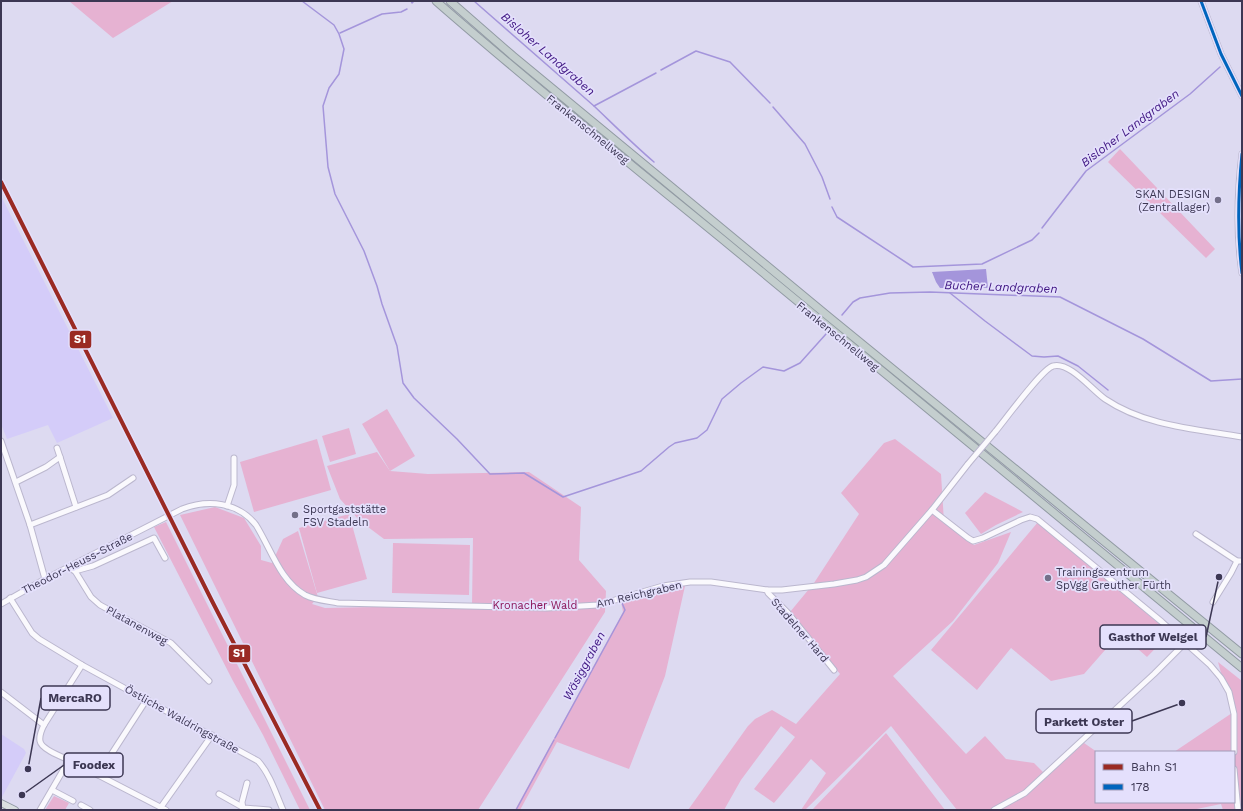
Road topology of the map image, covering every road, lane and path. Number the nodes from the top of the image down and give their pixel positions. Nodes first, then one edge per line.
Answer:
1 (436, 1) edge
2 (450, 1) edge
3 (1201, 1) edge
4 (1242, 96) edge
5 (1242, 154) edge
6 (1242, 273) edge
7 (1242, 436) edge
8 (1, 441) edge
9 (56, 448) dead end
10 (60, 457) junction
11 (234, 458) dead end
12 (133, 478) dead end
13 (16, 482) junction
14 (227, 506) junction
15 (76, 507) junction
16 (932, 510) junction
17 (30, 525) junction
18 (1196, 534) dead end
19 (165, 558) dead end
20 (1239, 561) edge
21 (72, 569) junction
22 (45, 579) junction
23 (767, 590) junction
24 (10, 598) junction
25 (1213, 602) dead end
26 (1, 604) edge
27 (1186, 642) junction
28 (1242, 654) edge
29 (82, 665) junction
30 (1242, 668) edge
31 (834, 670) dead end
32 (209, 681) dead end
33 (1, 692) edge
34 (147, 699) junction
35 (44, 725) junction
36 (212, 735) junction
37 (1234, 751) edge
38 (69, 760) junction
39 (98, 775) junction
40 (1235, 779) edge
41 (247, 783) dead end
42 (52, 790) junction
43 (219, 794) dead end
44 (73, 801) dead end
45 (1, 803) edge
46 (81, 806) dead end
47 (164, 809) edge
48 (243, 809) edge
49 (15, 810) edge
50 (40, 810) edge
51 (90, 810) edge
52 (270, 810) edge
53 (283, 810) edge
54 (994, 810) edge
55 (1238, 810) edge

1 - 30 highway, Frankenschnellweg
2 - 28 highway, Frankenschnellweg
3 - 4 street
5 - 6 street
7 - 16 street, Am Reichgraben, bridge
8 - 13 street
9 - 10 street
10 - 13 street
10 - 15 street
11 - 14 street
12 - 15 street
13 - 17 street
14 - 21 street, Theodor-Heuss-Straße
14 - 23 street, Am Reichgraben
15 - 17 street
16 - 23 street, Am Reichgraben
16 - 27 street
17 - 22 street
18 - 20 street
19 - 21 street, Theodor-Heuss-Straße
20 - 25 street
21 - 22 street, Theodor-Heuss-Straße
21 - 32 street, Platanenweg
22 - 24 street, Theodor-Heuss-Straße
23 - 31 street, Stadelner Hard
24 - 26 street, Theodor-Heuss-Straße
24 - 29 street, Östliche Waldringstraße
27 - 37 street
27 - 54 street
29 - 34 street, Östliche Waldringstraße
29 - 35 street
33 - 35 street
34 - 36 street, Östliche Waldringstraße
34 - 39 street
35 - 38 street
36 - 47 street
36 - 53 street, Östliche Waldringstraße
38 - 39 street
38 - 42 street
39 - 47 street
40 - 55 street
41 - 48 street
42 - 44 street
42 - 50 street
43 - 48 street
45 - 49 main road
46 - 51 street
48 - 52 street

